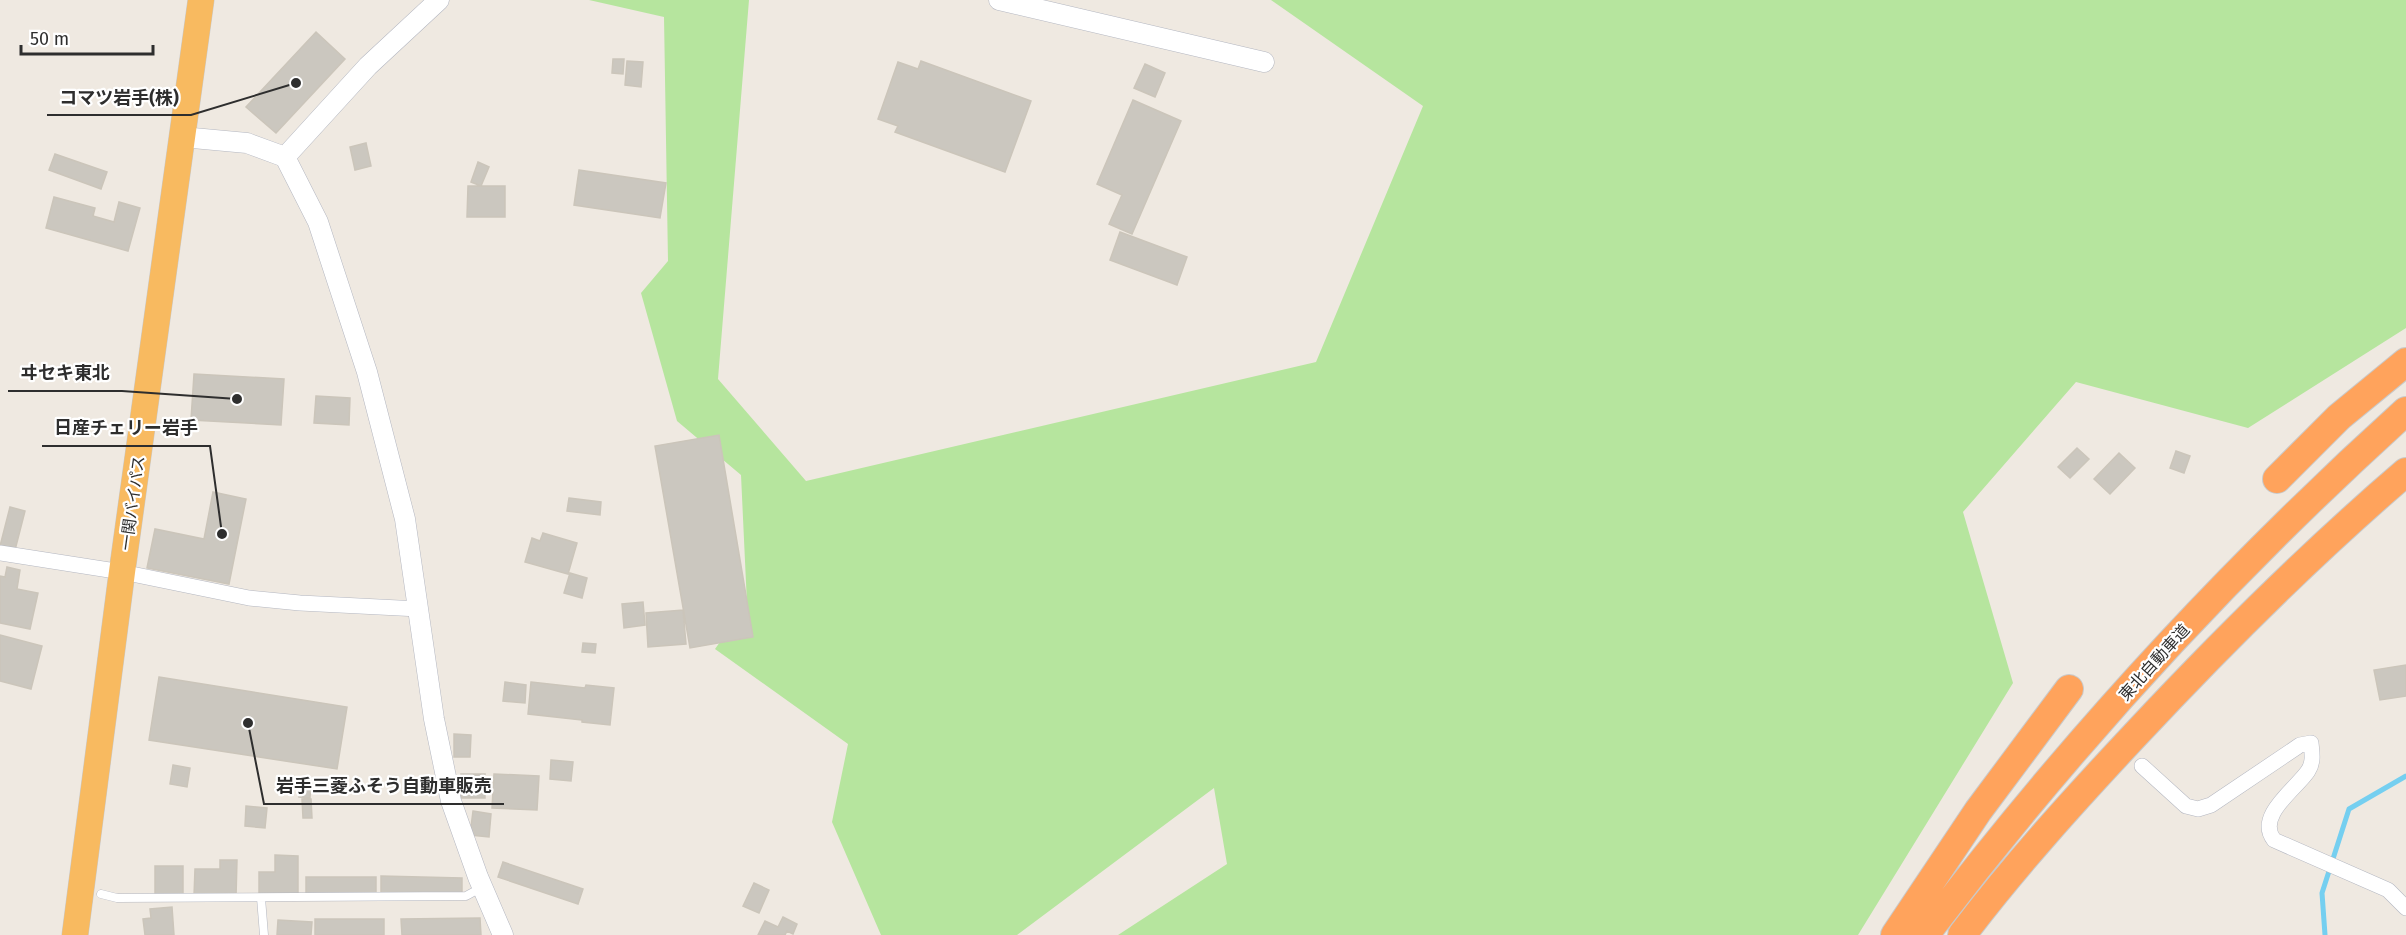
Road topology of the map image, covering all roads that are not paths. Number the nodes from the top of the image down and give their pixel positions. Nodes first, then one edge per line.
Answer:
1 (201, 0) edge
2 (439, 0) edge
3 (999, 0) edge
4 (1264, 62) dead end
5 (182, 137) junction
6 (285, 157) junction
7 (2406, 362) edge
8 (2406, 411) edge
9 (2406, 472) edge
10 (2277, 479) dead end
11 (0, 553) edge
12 (122, 572) junction
13 (419, 609) junction
14 (2069, 688) dead end
15 (2142, 766) dead end
16 (477, 890) dead end
17 (101, 894) dead end
18 (261, 898) junction
19 (2406, 908) edge
20 (75, 935) edge
21 (264, 935) edge
22 (502, 935) edge
23 (1895, 935) edge
24 (1925, 935) edge
25 (1962, 935) edge

1 - 5 highway, 一関バイパス
2 - 6 street
3 - 4 street
5 - 6 street
5 - 12 highway, 一関バイパス
6 - 13 street
7 - 10 highway
8 - 24 highway, 東北自動車道
9 - 25 highway
11 - 12 street
12 - 13 street
12 - 20 highway, 一関バイパス
13 - 22 street
14 - 23 highway
15 - 19 street
16 - 18 lane
17 - 18 lane
18 - 21 lane

